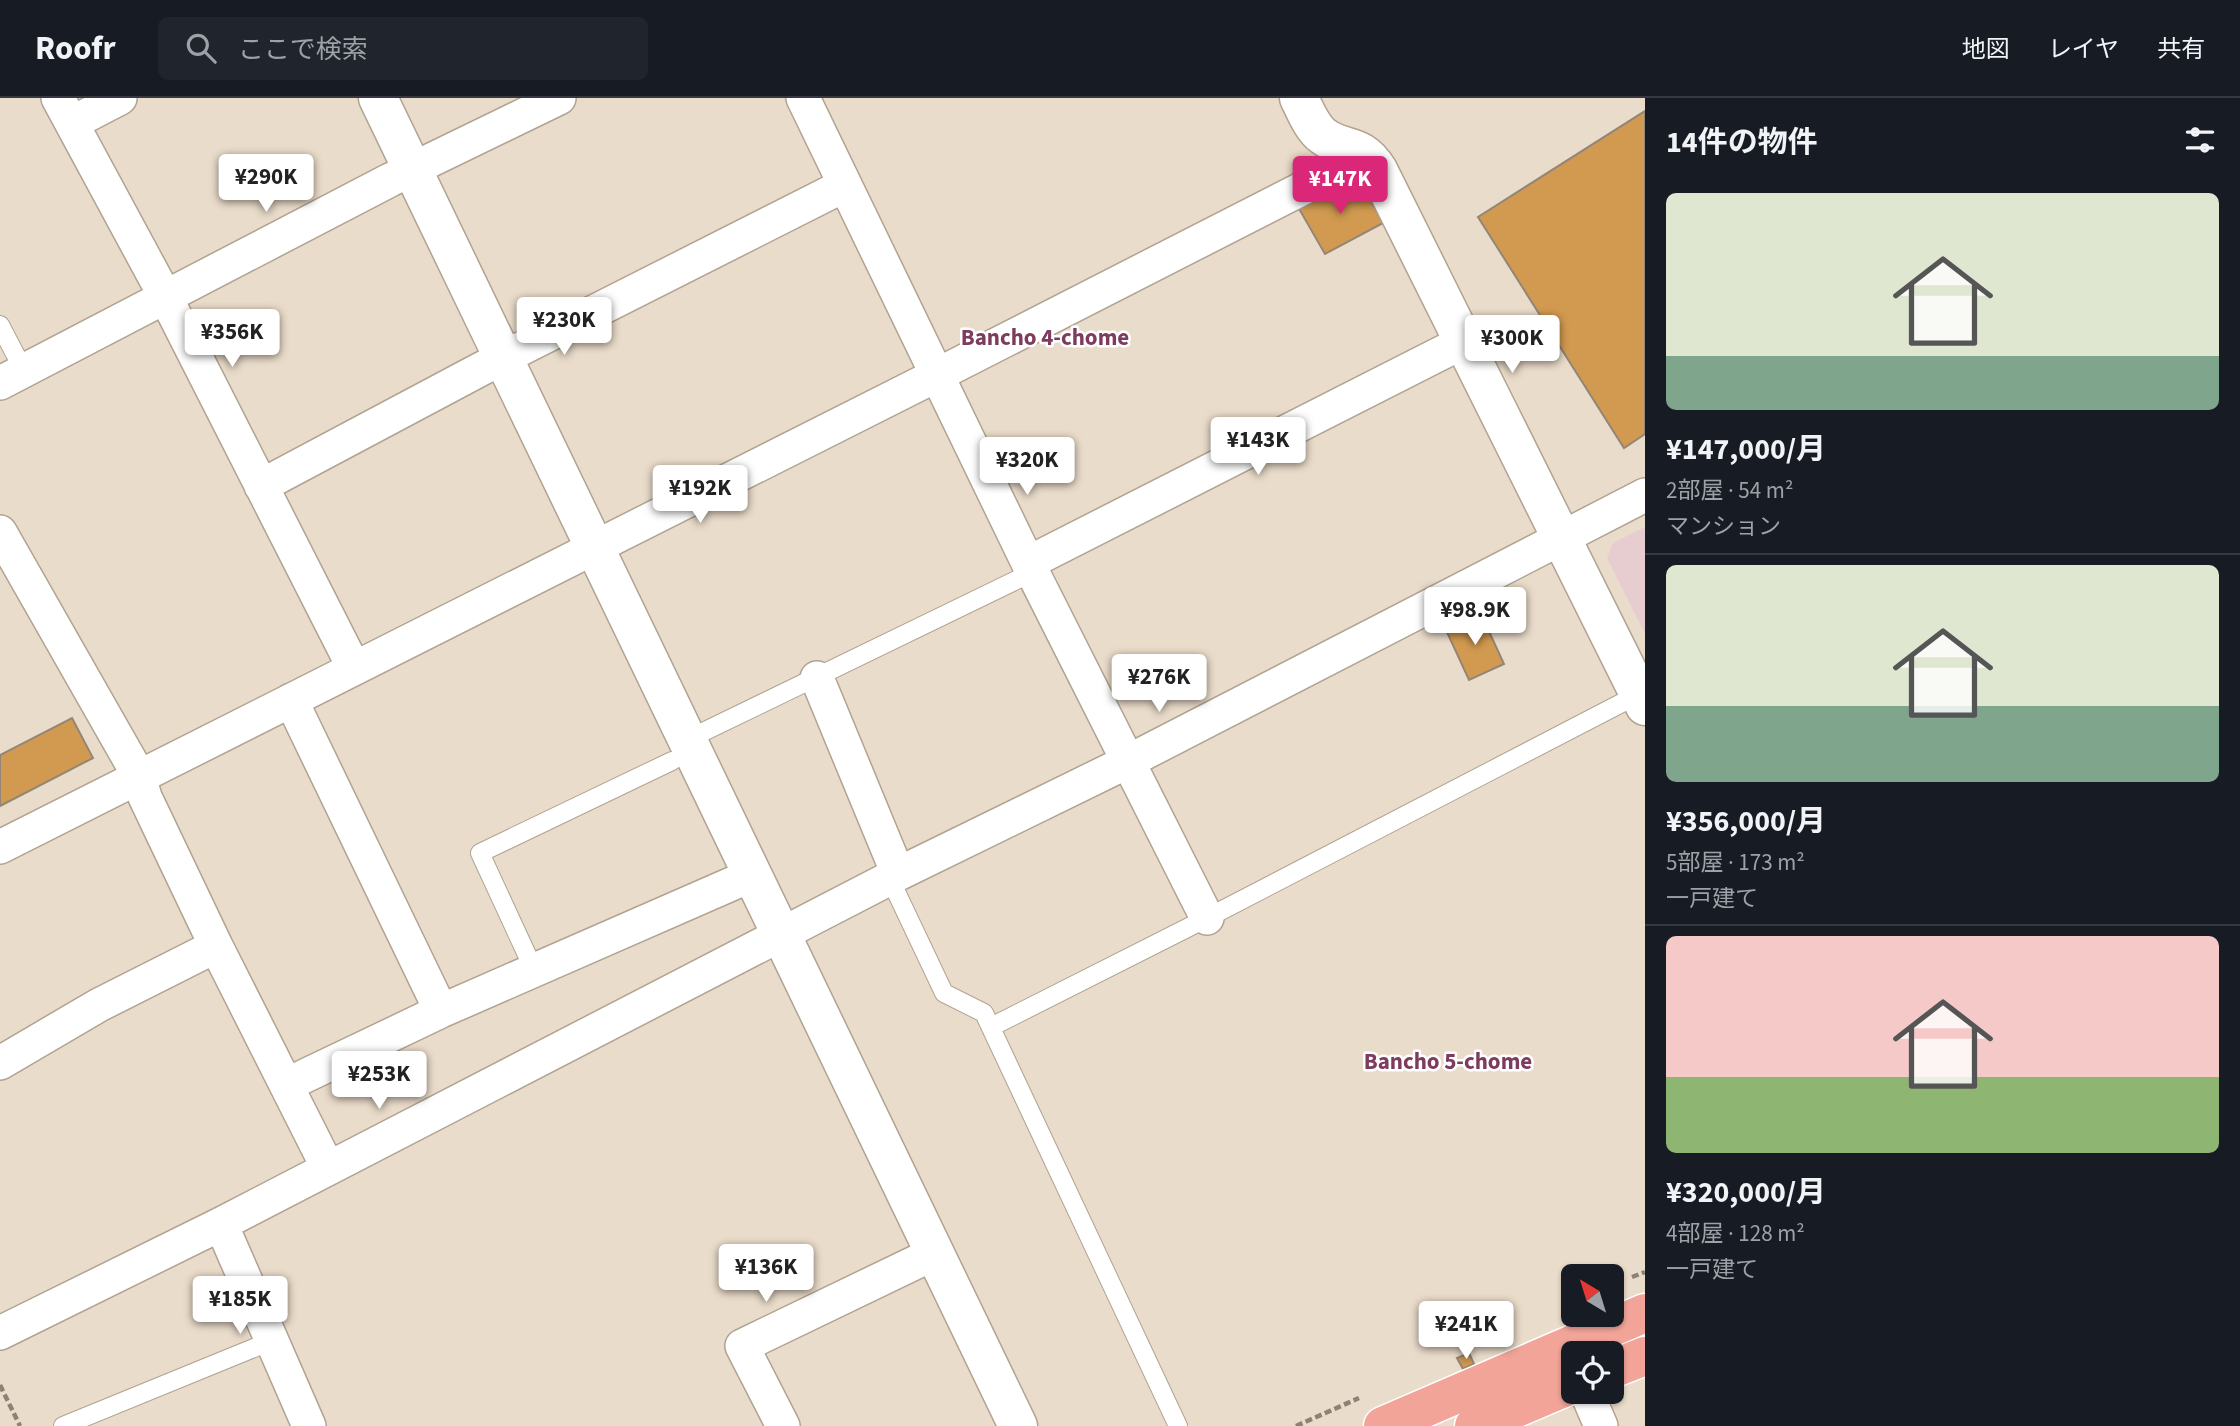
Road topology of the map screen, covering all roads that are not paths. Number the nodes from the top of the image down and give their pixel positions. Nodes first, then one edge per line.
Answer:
1 (120, 98) edge
2 (378, 98) edge
3 (559, 98) edge
4 (803, 98) edge
5 (1299, 98) edge
6 (65, 111) edge
7 (1345, 145) junction
8 (413, 170) junction
9 (845, 185) junction
10 (166, 298) junction
11 (0, 325) edge
12 (1463, 342) junction
13 (504, 358) junction
14 (937, 375) junction
15 (12, 377) edge
16 (261, 486) junction
17 (1645, 495) edge
18 (0, 532) edge
19 (1561, 538) junction
20 (594, 547) junction
21 (1031, 567) junction
22 (354, 668) junction
23 (817, 678) junction
24 (291, 700) junction
25 (1642, 700) edge
26 (703, 732) dead end
27 (672, 761) dead end
28 (1127, 762) junction
29 (139, 776) junction
30 (0, 847) edge
31 (752, 875) junction
32 (894, 876) junction
33 (1207, 918) junction
34 (781, 934) junction
35 (216, 946) junction
36 (534, 970) junction
37 (441, 1011) junction
38 (991, 1027) junction
39 (0, 1063) edge
40 (286, 1085) junction
41 (328, 1168) junction
42 (220, 1224) junction
43 (935, 1252) junction
44 (1645, 1312) edge
45 (0, 1333) edge
46 (271, 1340) junction
47 (1645, 1356) edge
48 (1624, 1364) edge
49 (1561, 1389) edge
50 (1592, 1404) edge
51 (779, 1425) edge
52 (63, 1426) edge
53 (309, 1426) edge
54 (1018, 1426) edge
55 (1178, 1426) edge
56 (1383, 1426) edge
57 (1474, 1426) edge
58 (1601, 1426) edge

1 - 6 street
2 - 8 street
3 - 8 street
4 - 9 street
5 - 7 street
6 - 10 street
7 - 12 street
7 - 14 street
8 - 10 street
8 - 13 street
9 - 13 street
9 - 14 street
10 - 15 street
10 - 16 street
11 - 15 lane
12 - 19 street
12 - 21 street
13 - 16 street
13 - 20 street
14 - 20 street
14 - 21 street
16 - 22 street
17 - 19 street
18 - 29 street
19 - 25 street
19 - 28 street
20 - 22 street
20 - 31 street
21 - 23 lane
21 - 28 street
22 - 24 street
23 - 26 lane
23 - 32 street
24 - 29 street
24 - 37 street
25 - 33 lane
27 - 36 lane
28 - 32 street
28 - 33 street
29 - 30 street
29 - 35 street
31 - 34 street
31 - 36 street
32 - 34 street
32 - 38 lane
33 - 38 lane
34 - 41 street
34 - 43 street
35 - 39 street
35 - 40 street
36 - 37 street
37 - 40 street
38 - 55 lane
40 - 41 street
41 - 42 street
42 - 45 street
42 - 46 street
43 - 51 street
43 - 54 street
44 - 56 main road
46 - 52 lane
46 - 53 street
47 - 48 main road
49 - 57 main road
50 - 58 street

